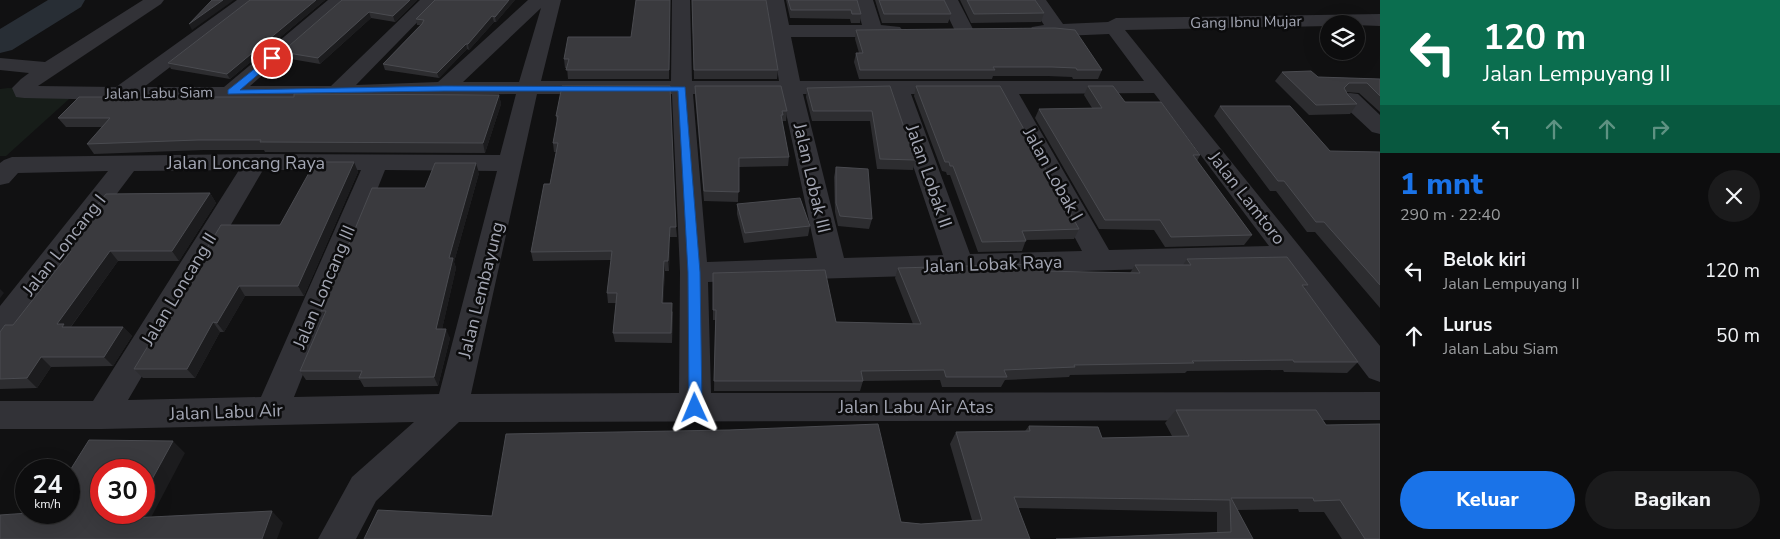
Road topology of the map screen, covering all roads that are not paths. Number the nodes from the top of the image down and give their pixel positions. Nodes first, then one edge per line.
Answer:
1 (156, 0) edge
2 (249, 0) edge
3 (339, 0) edge
4 (430, 0) edge
5 (543, 0) edge
6 (552, 0) edge
7 (682, 0) edge
8 (775, 0) edge
9 (864, 0) edge
10 (949, 0) edge
11 (1037, 0) edge
12 (1378, 11) edge
13 (1114, 28) junction
14 (1057, 30) junction
15 (780, 31) junction
16 (873, 31) junction
17 (910, 31) edge
18 (964, 31) edge
19 (1020, 31) edge
20 (0, 64) edge
21 (49, 69) junction
22 (1005, 87) junction
23 (1160, 87) junction
24 (444, 88) junction
25 (791, 88) junction
26 (898, 88) junction
27 (528, 89) junction
28 (682, 89) junction
29 (231, 92) junction
30 (337, 92) junction
31 (122, 94) junction
32 (1350, 99) edge
33 (1380, 127) edge
34 (256, 162) junction
35 (128, 163) junction
36 (512, 163) junction
37 (376, 164) junction
38 (6, 171) edge
39 (1292, 255) junction
40 (1101, 261) junction
41 (960, 264) junction
42 (832, 268) junction
43 (694, 272) junction
44 (0, 327) edge
45 (1380, 368) edge
46 (1380, 406) edge
47 (452, 408) junction
48 (695, 408) junction
49 (272, 410) junction
50 (0, 415) edge
51 (102, 416) junction
52 (336, 539) edge

1 - 21 street
2 - 31 street
3 - 29 street
4 - 30 street
5 - 24 street
6 - 27 street, Jalan Lembayung
7 - 28 street
8 - 15 street, Jalan Lobak III
9 - 16 street
10 - 18 street
11 - 14 street
12 - 13 street, Gang Ibnu Mujar
13 - 14 street
13 - 23 street, Jalan Lamtoro
14 - 19 street
15 - 16 street
15 - 25 street, Jalan Lobak III
16 - 17 street
20 - 21 street
21 - 31 street, Jalan Labu Siam
22 - 23 street, Jalan Labu Siam
22 - 26 street, Jalan Labu Siam
22 - 40 street, Jalan Lobak I
23 - 39 street, Jalan Lamtoro
24 - 27 street, Jalan Labu Siam
24 - 30 street, Jalan Labu Siam
25 - 26 street, Jalan Labu Siam
25 - 28 street, Jalan Labu Siam
25 - 42 street, Jalan Lobak III
26 - 41 street, Jalan Lobak II
27 - 28 street, Jalan Labu Siam
27 - 36 street, Jalan Lembayung
28 - 43 street
29 - 30 street, Jalan Labu Siam
29 - 31 street, Jalan Labu Siam
32 - 33 street
34 - 35 street, Jalan Loncang Raya
34 - 37 street, Jalan Loncang Raya
34 - 51 street, Jalan Loncang II
35 - 38 street, Jalan Loncang Raya
35 - 44 street, Jalan Loncang I
36 - 37 street, Jalan Loncang Raya
36 - 47 street, Jalan Lembayung
37 - 49 street, Jalan Loncang III
39 - 40 street, Jalan Lobak Raya
39 - 45 street, Jalan Lamtoro
40 - 41 street, Jalan Lobak Raya
41 - 42 street, Jalan Lobak Raya
42 - 43 street, Jalan Lobak Raya
43 - 48 street
46 - 48 street, Jalan Labu Air Atas
47 - 48 street, Jalan Labu Air Atas
47 - 49 street, Jalan Labu Air
47 - 52 street
49 - 51 street, Jalan Labu Air
50 - 51 street, Jalan Labu Air

